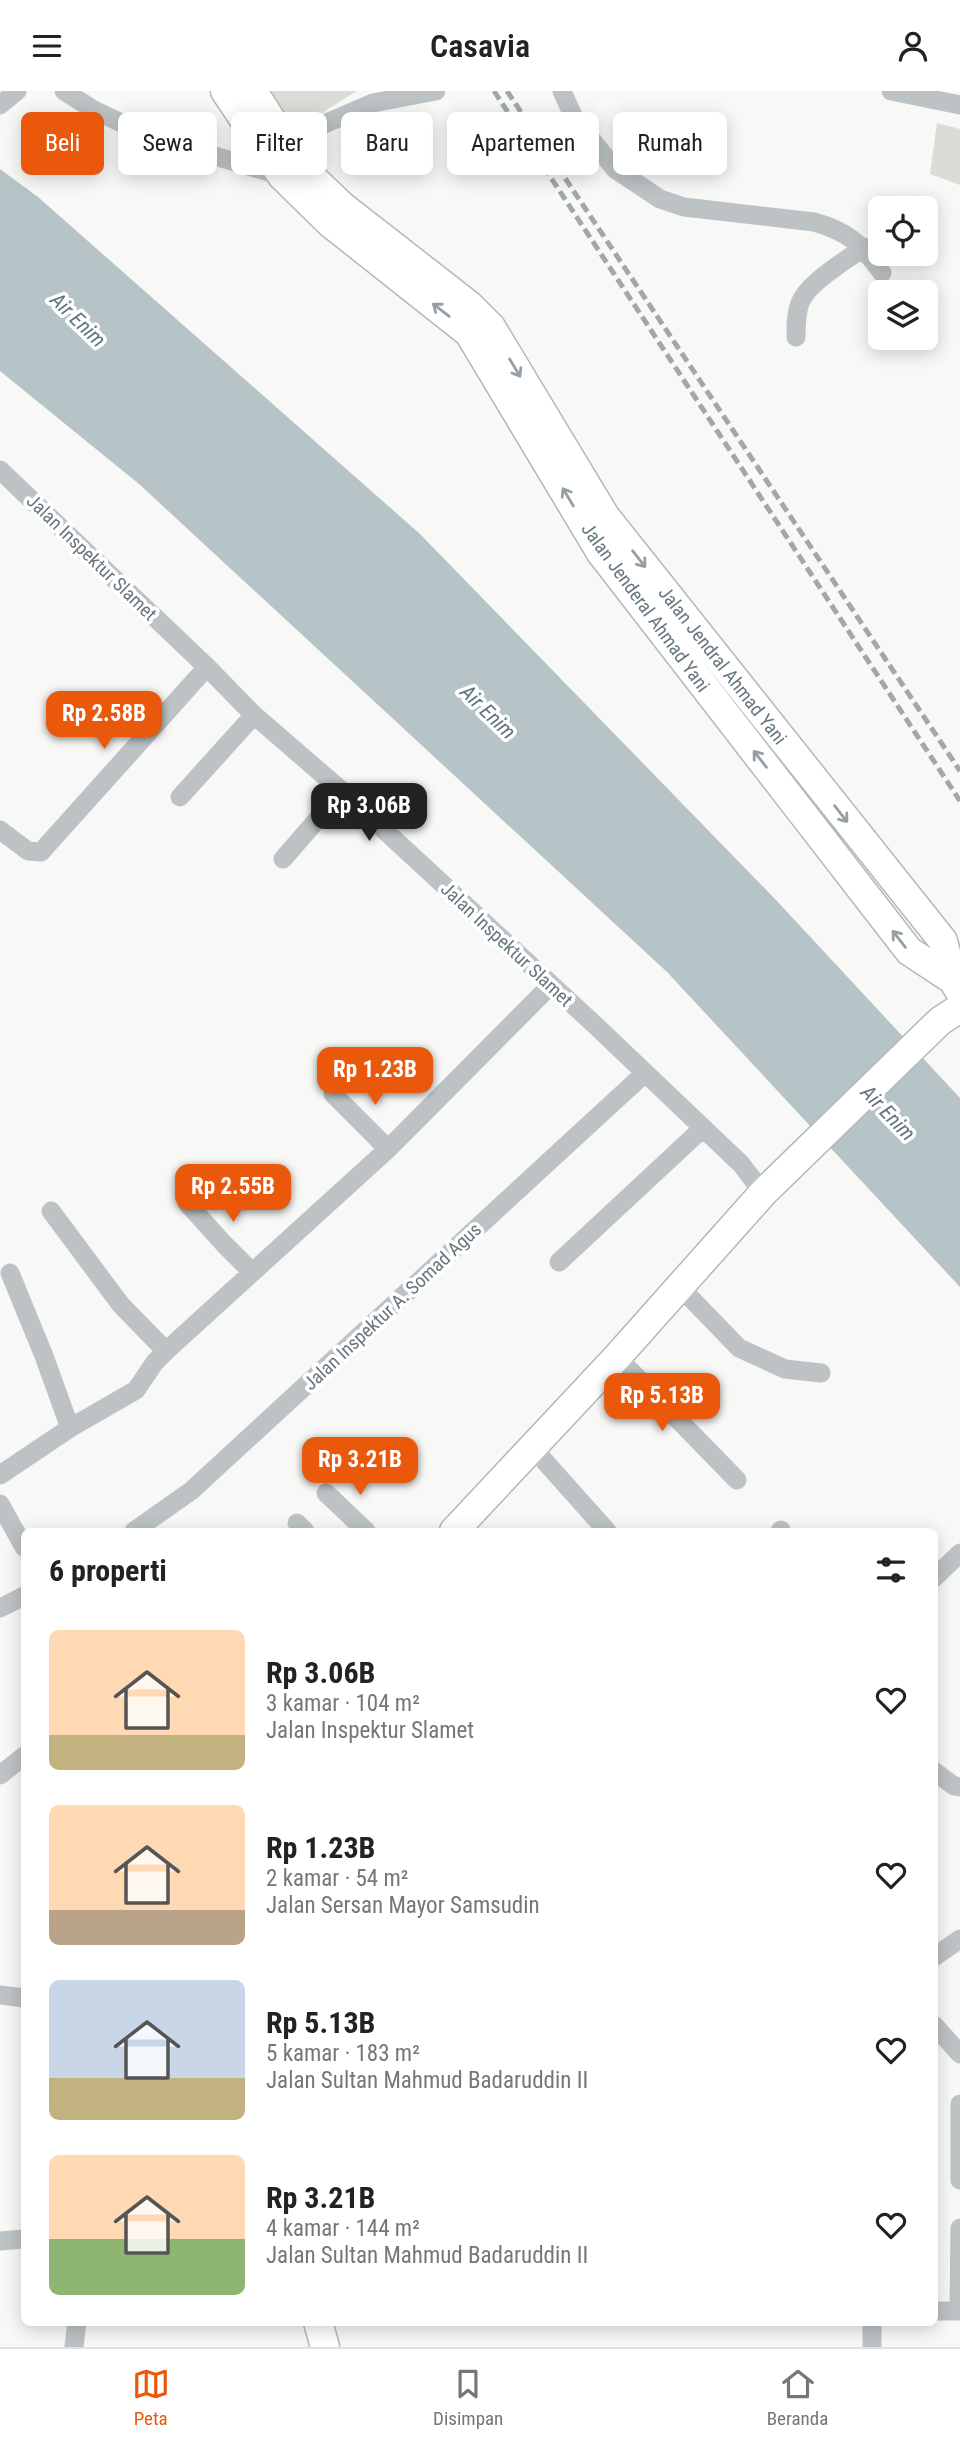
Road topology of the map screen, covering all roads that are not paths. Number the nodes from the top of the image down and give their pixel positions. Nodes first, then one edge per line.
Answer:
1 (17, 91) edge
2 (64, 91) edge
3 (225, 91) edge
4 (253, 91) edge
5 (436, 91) edge
6 (562, 91) edge
7 (891, 91) edge
8 (0, 105) edge
9 (960, 105) edge
10 (243, 112) edge
11 (266, 112) edge
12 (327, 123) edge
13 (231, 156) edge
14 (295, 175) edge
15 (298, 175) edge
16 (864, 247) junction
17 (882, 273) dead end
18 (796, 337) dead end
19 (3, 479) edge
20 (207, 667) junction
21 (254, 715) junction
22 (342, 791) junction
23 (180, 797) dead end
24 (0, 830) edge
25 (283, 859) dead end
26 (551, 985) junction
27 (956, 986) edge
28 (950, 1014) edge
29 (644, 1074) junction
30 (333, 1094) dead end
31 (703, 1128) junction
32 (388, 1149) junction
33 (763, 1193) junction
34 (187, 1203) dead end
35 (51, 1211) dead end
36 (559, 1262) dead end
37 (252, 1272) junction
38 (10, 1273) dead end
39 (680, 1287) junction
40 (166, 1351) junction
41 (617, 1357) junction
42 (821, 1373) dead end
43 (70, 1428) junction
44 (532, 1447) junction
45 (0, 1475) edge
46 (737, 1480) dead end
47 (326, 1493) dead end
48 (0, 1504) edge
49 (138, 1528) edge
50 (363, 1528) edge
51 (457, 1528) edge
52 (604, 1528) edge
53 (21, 1542) edge
54 (960, 1553) edge
55 (938, 1574) edge
56 (21, 1598) edge
57 (0, 1608) edge
58 (21, 1758) edge
59 (938, 1774) edge
60 (0, 1775) edge
61 (960, 1787) edge
62 (960, 1939) edge
63 (938, 1955) edge
64 (0, 1995) edge
65 (21, 1998) edge
66 (938, 2029) edge
67 (960, 2054) edge
68 (960, 2104) edge
69 (960, 2180) edge
70 (960, 2228) edge
71 (21, 2239) edge
72 (0, 2241) edge
73 (938, 2311) edge
74 (960, 2311) edge
75 (77, 2326) edge
76 (319, 2326) edge
77 (872, 2326) edge
78 (74, 2347) edge
79 (325, 2347) edge
80 (872, 2347) edge

1 - 8 street
2 - 13 street
3 - 10 highway
4 - 11 highway
5 - 12 street
6 - 16 street
7 - 9 street
27 -> 14 highway, Jalan Jenderal Ahmad Yani
15 -> 27 highway, Jalan Jendral Ahmad Yani
16 - 17 street
16 - 18 street
19 - 20 street, Jalan Inspektur Slamet
20 - 21 street, Jalan Inspektur Slamet
20 - 24 street
21 - 22 street, Jalan Inspektur Slamet
21 - 23 street
22 - 25 street
22 - 26 street, Jalan Inspektur Slamet
26 - 29 street, Jalan Inspektur Slamet
26 - 32 street
28 - 33 highway
29 - 31 street, Jalan Inspektur Slamet
29 - 49 street, Jalan Inspektur A. Somad Agus
30 - 32 street
31 - 33 street, Jalan Inspektur Slamet
31 - 36 street
32 - 37 street
33 - 39 highway
34 - 37 street
35 - 40 street
37 - 40 street
38 - 43 street
39 - 41 highway
39 - 42 street
40 - 43 street
41 - 44 highway
41 - 46 street
43 - 45 street
44 - 51 highway
44 - 52 street
47 - 50 street
48 - 53 street
54 - 55 street
56 - 57 street
58 - 60 street
59 - 61 street
62 - 63 street
64 - 65 street
66 - 67 street
68 - 69 street
70 - 74 street
71 - 72 street
73 - 74 street
75 - 78 street
76 - 79 highway
77 - 80 street

